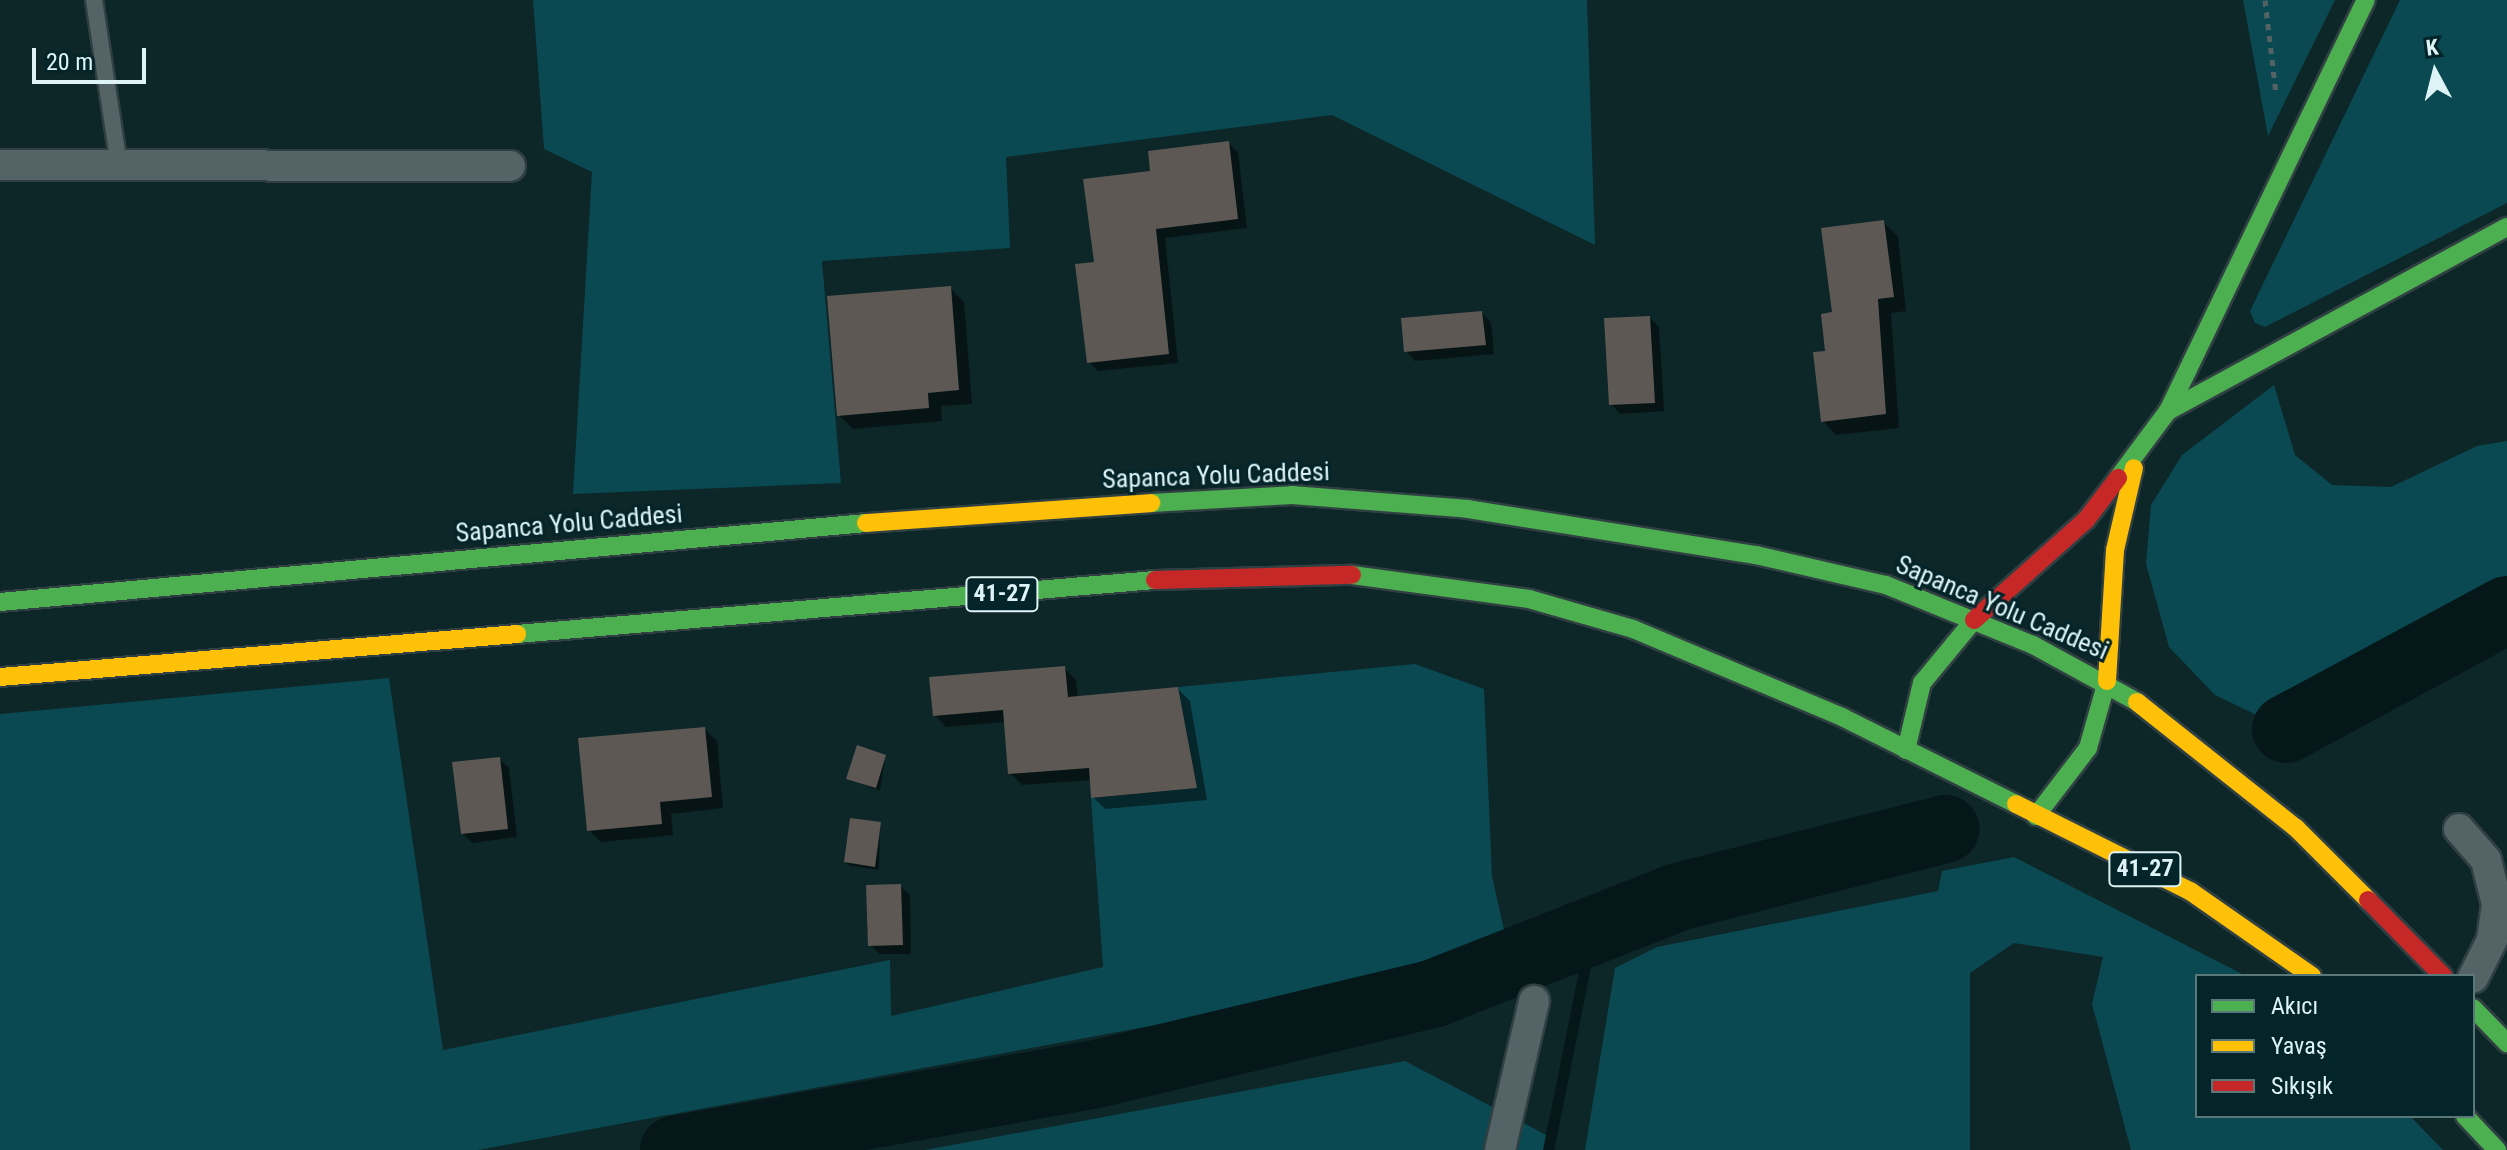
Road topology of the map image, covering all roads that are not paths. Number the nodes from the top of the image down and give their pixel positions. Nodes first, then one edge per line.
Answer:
1 (94, 0) edge
2 (2366, 0) edge
3 (0, 165) edge
4 (119, 165) junction
5 (510, 166) dead end
6 (2507, 227) edge
7 (2168, 411) junction
8 (2138, 456) junction
9 (0, 602) edge
10 (1974, 620) junction
11 (0, 677) edge
12 (2107, 681) junction
13 (1906, 750) junction
14 (2036, 816) junction
15 (2459, 829) dead end
16 (2309, 974) edge
17 (2441, 974) edge
18 (2475, 974) edge
19 (1534, 1001) dead end
20 (2475, 1010) edge
21 (2507, 1043) edge
22 (2467, 1118) edge
23 (1500, 1150) edge
24 (2497, 1150) edge

1 - 4 lane
2 - 7 main road
3 - 4 street
4 - 5 street
6 - 7 main road
7 - 8 main road
8 - 10 main road
8 - 12 main road
9 - 10 main road, Sapanca Yolu Caddesi
10 - 12 main road, Sapanca Yolu Caddesi
10 - 13 main road
11 - 13 main road, 41-27
12 - 14 main road
12 - 17 main road, Sapanca Yolu Caddesi
13 - 14 main road, 41-27
14 - 16 main road, 41-27
15 - 18 street
19 - 23 street
20 - 21 main road
22 - 24 main road

